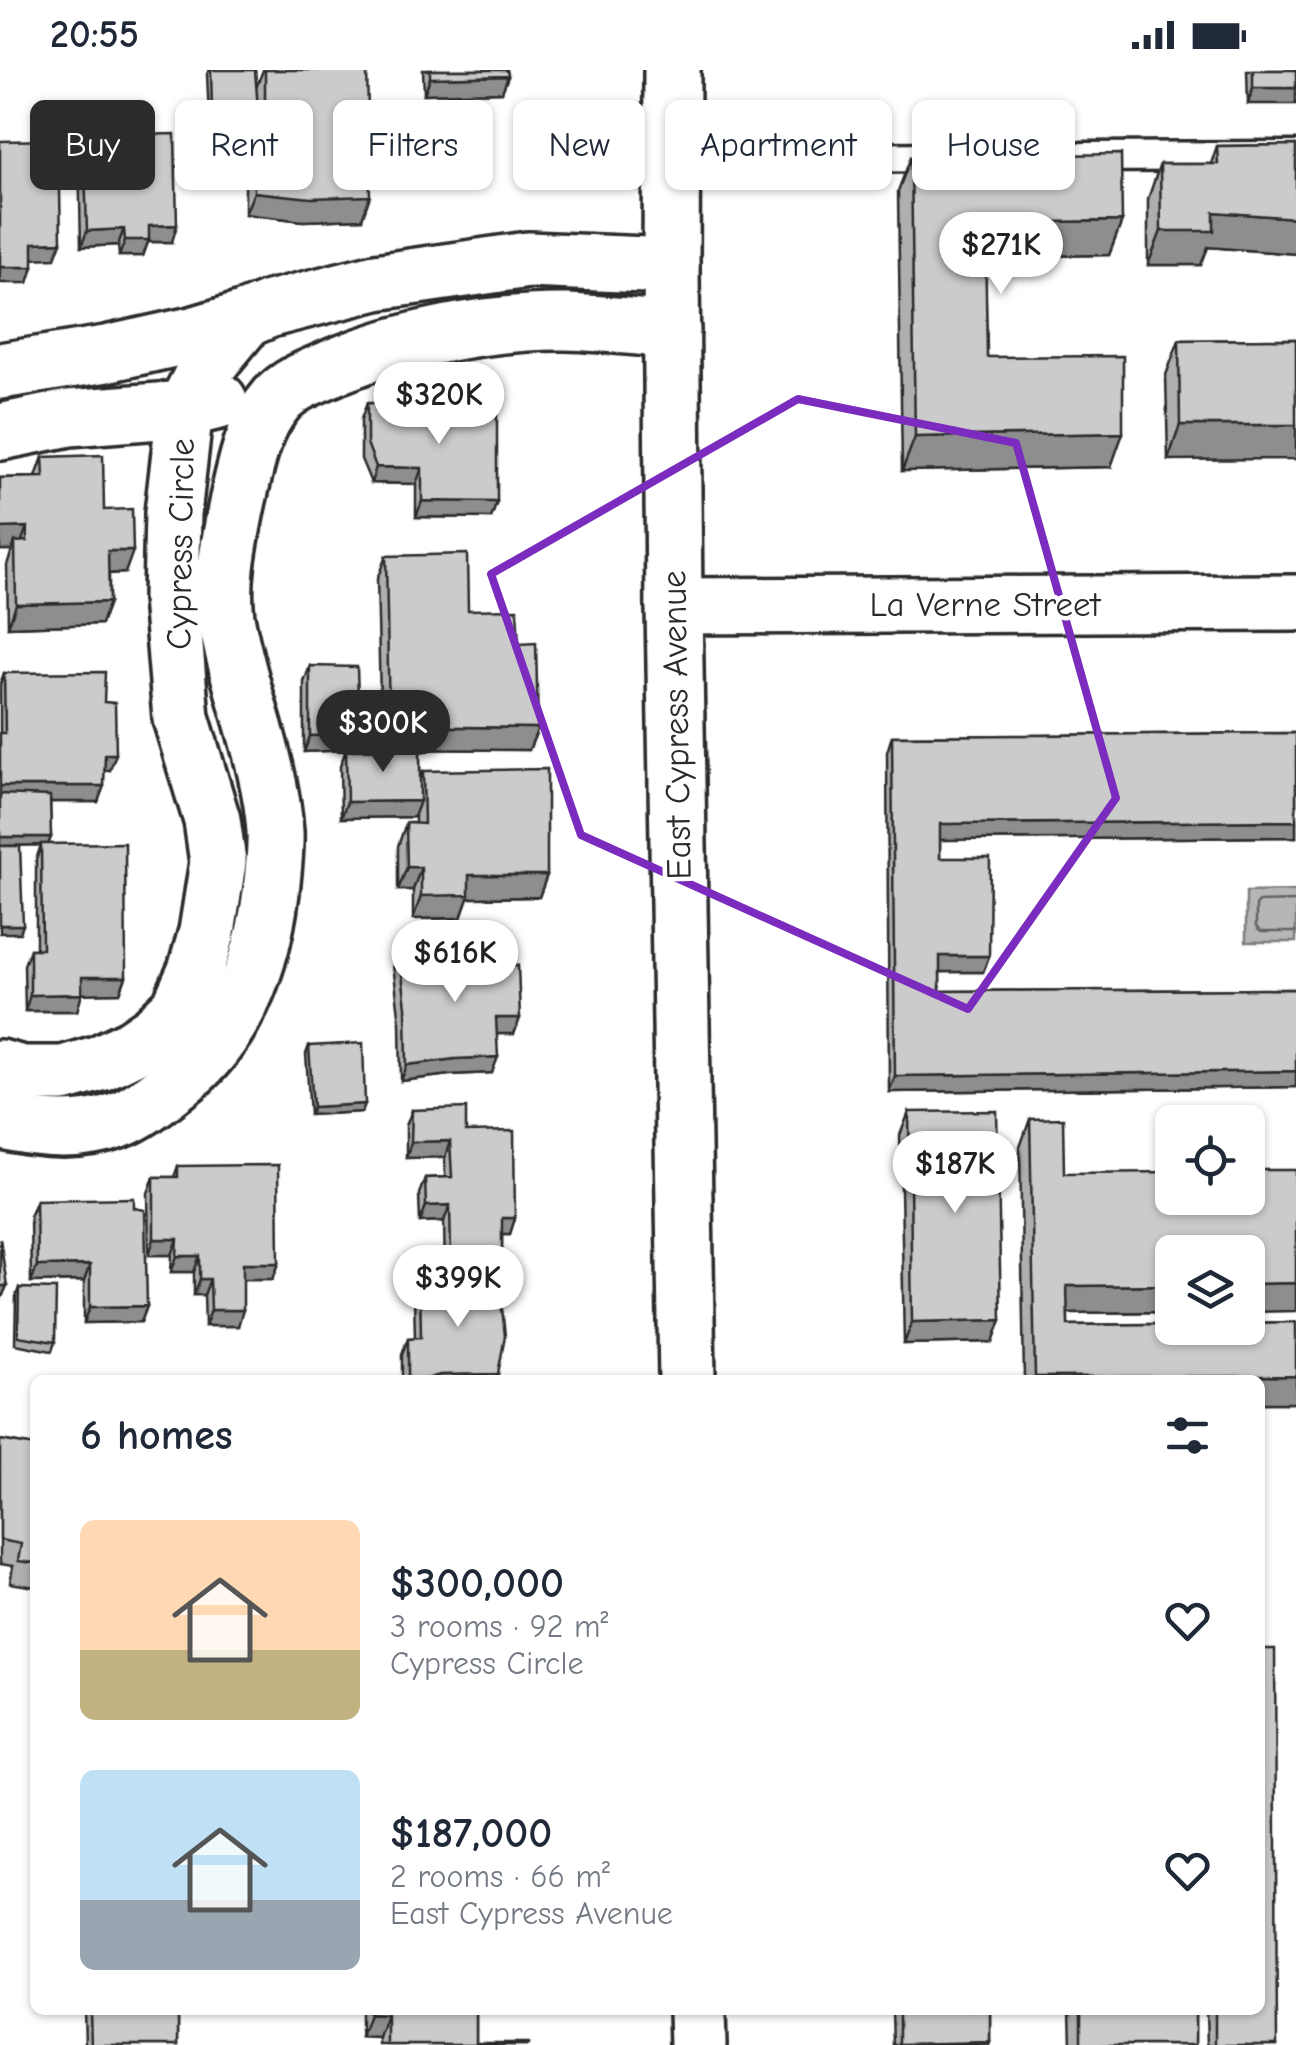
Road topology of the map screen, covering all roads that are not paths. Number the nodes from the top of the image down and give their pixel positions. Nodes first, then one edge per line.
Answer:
1 (672, 70) edge
2 (671, 100) edge
3 (1296, 156) edge
4 (1075, 157) edge
5 (670, 190) edge
6 (671, 266) junction
7 (246, 319) junction
8 (672, 330) junction
9 (0, 371) edge
10 (299, 382) junction
11 (185, 408) junction
12 (0, 432) edge
13 (1296, 604) edge
14 (674, 606) junction
15 (0, 1068) edge
16 (0, 1121) edge
17 (687, 1375) edge
18 (697, 2015) edge
19 (698, 2045) edge

1 - 2 street, East Cypress Avenue
3 - 4 lane
5 - 6 street, East Cypress Avenue
6 - 7 street
6 - 8 street, East Cypress Avenue
7 - 9 street
7 - 11 street, Cypress Circle
8 - 10 street, Cypress Circle
8 - 14 street, East Cypress Avenue
10 - 11 street, Cypress Circle
10 - 16 street, Cypress Circle
11 - 12 street, Cypress Circle
11 - 15 street, Cypress Circle
13 - 14 street, La Verne Street
14 - 17 street, East Cypress Avenue
18 - 19 street

